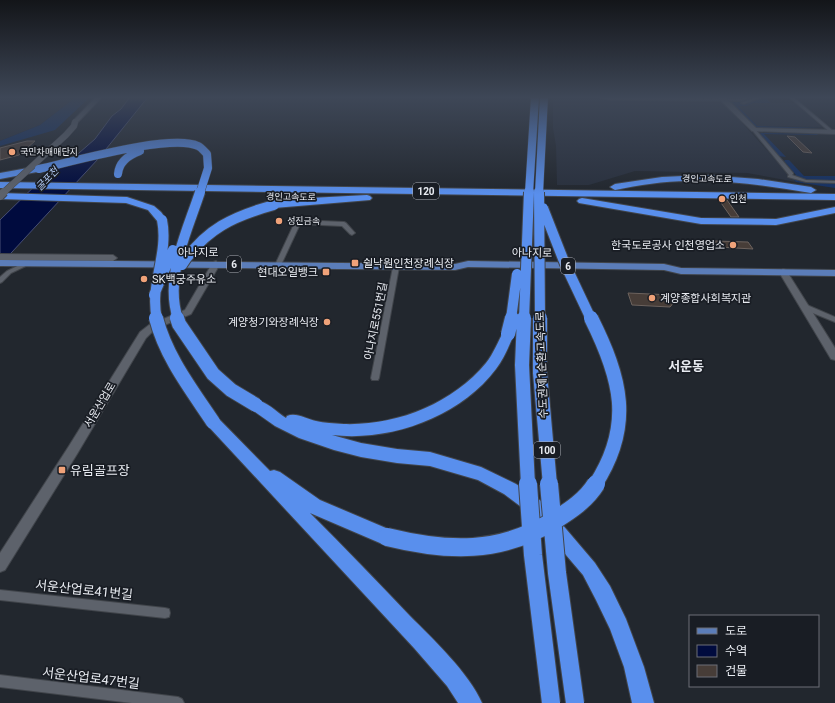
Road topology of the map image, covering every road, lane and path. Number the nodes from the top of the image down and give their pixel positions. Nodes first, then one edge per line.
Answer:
1 (71, 130) edge
2 (533, 130) edge
3 (542, 130) edge
4 (754, 130) joint
5 (834, 132) edge
6 (793, 175) junction
7 (0, 176) edge
8 (835, 182) edge
9 (273, 189) junction
10 (6, 192) edge
11 (76, 192) junction
12 (835, 194) edge
13 (539, 196) junction
14 (581, 197) junction
15 (835, 197) edge
16 (367, 198) junction
17 (835, 203) edge
18 (528, 208) junction
19 (835, 210) edge
20 (352, 233) dead end
21 (0, 257) edge
22 (112, 258) joint
23 (0, 263) edge
24 (28, 263) junction
25 (151, 264) junction
26 (216, 264) junction
27 (278, 265) junction
28 (396, 267) junction
29 (783, 272) junction
30 (835, 273) edge
31 (174, 279) junction
32 (0, 281) edge
33 (154, 294) junction
34 (805, 307) junction
35 (835, 320) edge
36 (835, 356) edge
37 (375, 378) dead end
38 (256, 405) junction
39 (213, 422) junction
40 (0, 565) edge
41 (0, 595) edge
42 (165, 613) dead end
43 (0, 681) edge
44 (178, 703) edge
45 (471, 703) edge
46 (551, 703) edge
47 (575, 703) edge
48 (643, 703) edge

1 - 10 street, bridge
2 - 18 highway, 수도권제1순환고속도로 / 100, bridge
3 - 13 highway, 수도권제1순환고속도로 / 100, bridge
4 - 5 street
4 - 6 street
6 - 8 street
6 - 8 street
7 - 31 highway, bridge
9 - 11 highway, 경인고속도로 / 120
9 - 14 highway, 경인고속도로 / 120
9 - 33 highway, bridge
10 - 11 highway
10 - 11 highway, 경인고속도로 / 120
11 - 16 highway, 경인고속도로 / 120
11 - 33 highway, bridge
12 - 14 highway, 경인고속도로 / 120
13 - 39 highway, bridge
13 - 47 highway, 수도권제1순환고속도로 / 100, bridge
14 - 15 highway, 경인고속도로 / 120
14 - 16 highway, 경인고속도로 / 120
14 - 17 highway, 경인고속도로 / 120
14 - 19 highway, 경인고속도로 / 120
16 - 31 highway, bridge
18 - 38 highway, bridge
18 - 46 highway, 수도권제1순환고속도로 / 100, bridge
20 - 27 street
21 - 22 street
22 - 25 main road
23 - 24 main road, 아나지로 / 6
24 - 25 main road, 아나지로 / 6
24 - 32 street
25 - 26 main road, 아나지로 / 6
26 - 27 main road, 아나지로 / 6
26 - 40 street, 서운산업로
27 - 28 main road, 아나지로 / 6
28 - 29 main road, 아나지로 / 6
28 - 37 street, 아나지로551번길
29 - 30 main road, 아나지로 / 6
29 - 34 street
31 - 38 highway, bridge
33 - 39 highway, bridge
34 - 35 street
34 - 36 street
38 - 48 highway
39 - 45 highway
41 - 42 street, 서운산업로41번길
43 - 44 street, 서운산업로47번길

